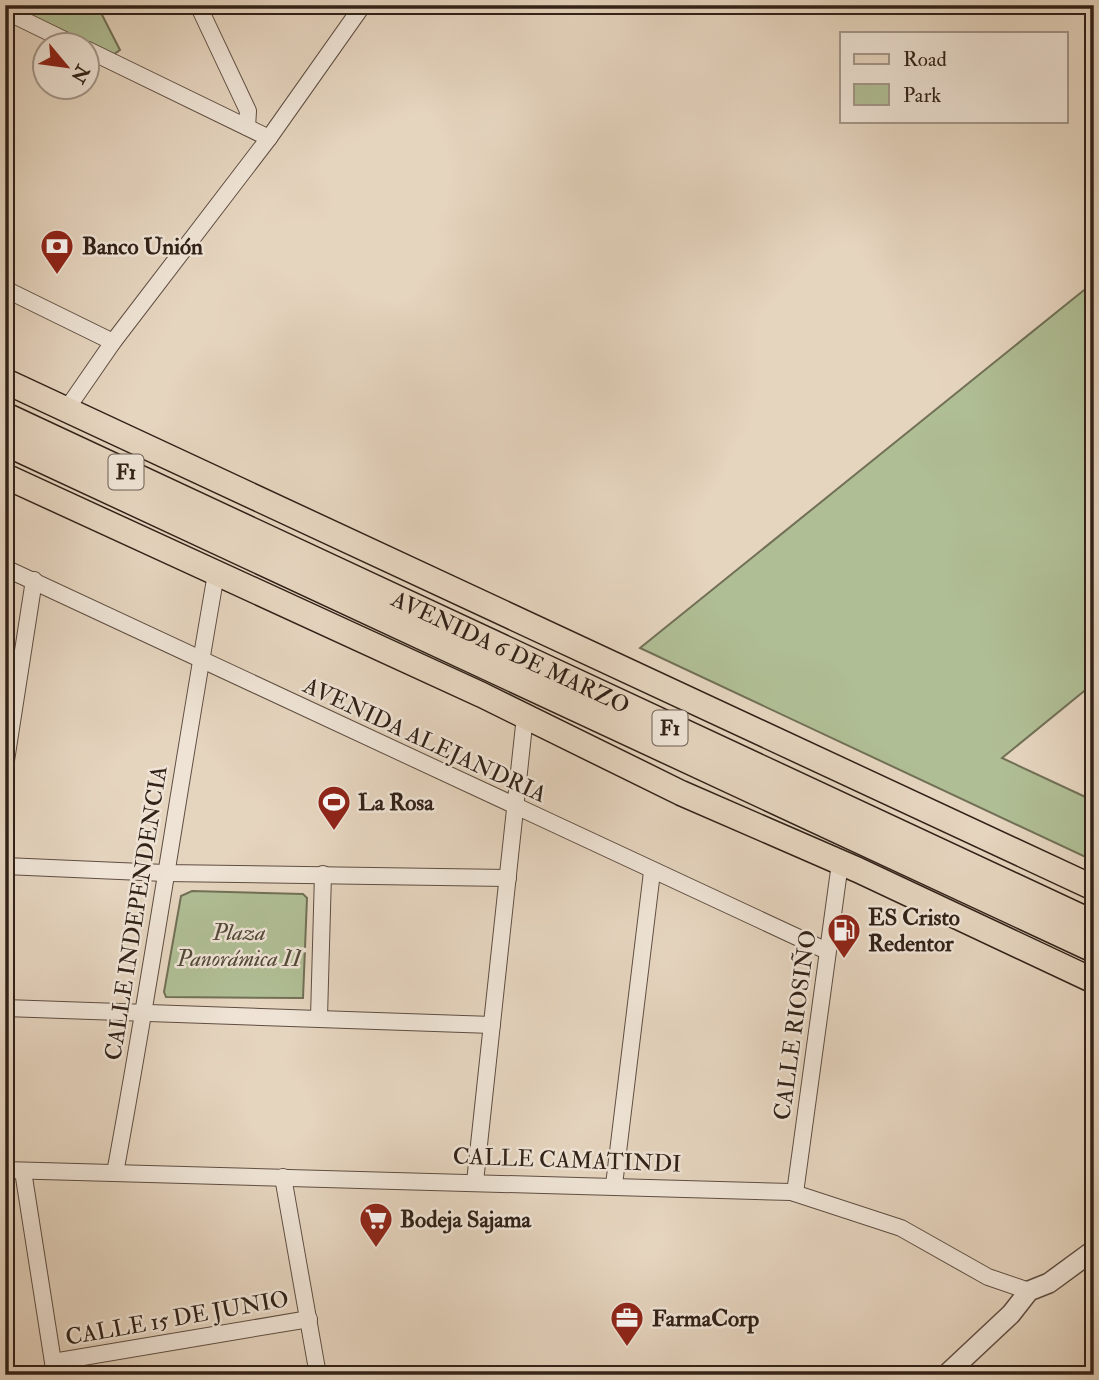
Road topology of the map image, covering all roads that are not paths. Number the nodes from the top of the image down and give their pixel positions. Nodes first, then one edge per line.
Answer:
1 (198, 5) edge
2 (363, 5) edge
3 (5, 11) edge
4 (48, 32) edge
5 (102, 58) edge
6 (247, 127) junction
7 (269, 138) junction
8 (5, 289) edge
9 (113, 342) junction
10 (5, 381) edge
11 (66, 410) junction
12 (5, 416) edge
13 (5, 442) edge
14 (5, 476) edge
15 (5, 568) edge
16 (216, 574) junction
17 (33, 580) junction
18 (201, 660) junction
19 (526, 716) junction
20 (5, 767) edge
21 (516, 808) junction
22 (839, 863) junction
23 (5, 866) edge
24 (653, 872) junction
25 (165, 873) junction
26 (323, 874) junction
27 (508, 878) junction
28 (1094, 888) edge
29 (1094, 924) edge
30 (1094, 949) edge
31 (827, 951) junction
32 (1094, 981) edge
33 (5, 1008) edge
34 (145, 1013) junction
35 (319, 1017) junction
36 (492, 1025) junction
37 (5, 1170) edge
38 (23, 1171) junction
39 (115, 1173) junction
40 (283, 1177) junction
41 (475, 1181) junction
42 (614, 1185) junction
43 (795, 1193) junction
44 (1094, 1250) edge
45 (1030, 1291) junction
46 (309, 1320) junction
47 (54, 1369) edge
48 (318, 1375) edge
49 (946, 1375) edge

1 - 6 street
2 - 7 street
3 - 4 street
5 - 6 street
6 - 7 street
7 - 9 street
8 - 9 street
9 - 11 street
10 - 11 main road, AVENIDA 6 DE MARZO
11 - 28 main road, AVENIDA 6 DE MARZO
12 - 29 highway, AVENIDA 6 DE MARZO / F1
13 - 30 highway, AVENIDA 6 DE MARZO / F1
14 - 16 main road
15 - 17 street, AVENIDA ALEJANDRIA
16 - 18 street, CALLE INDEPENDENCIA
16 - 19 main road
17 - 18 street, AVENIDA ALEJANDRIA
17 - 20 street
18 - 21 street, AVENIDA ALEJANDRIA
18 - 25 street, CALLE INDEPENDENCIA
19 - 21 street
19 - 22 main road
21 - 24 street, AVENIDA ALEJANDRIA
21 - 27 street
22 - 31 street, CALLE RIOSIÑO
22 - 32 main road
23 - 25 street
24 - 31 street, AVENIDA ALEJANDRIA
24 - 42 street
25 - 26 street
25 - 34 street, CALLE INDEPENDENCIA
26 - 27 street
26 - 35 street
27 - 36 street
31 - 43 street, CALLE RIOSIÑO
33 - 34 street
34 - 35 street
34 - 39 street, CALLE INDEPENDENCIA
35 - 36 street
36 - 41 street
37 - 38 street, CALLE CAMATINDI
38 - 39 street, CALLE CAMATINDI
38 - 47 street
39 - 40 street, CALLE CAMATINDI
40 - 41 street, CALLE CAMATINDI
40 - 46 street
41 - 42 street, CALLE CAMATINDI
42 - 43 street, CALLE CAMATINDI
43 - 45 street, CALLE CAMATINDI
44 - 45 street
45 - 49 street
46 - 47 street, CALLE 15 DE JUNIO
46 - 48 street

